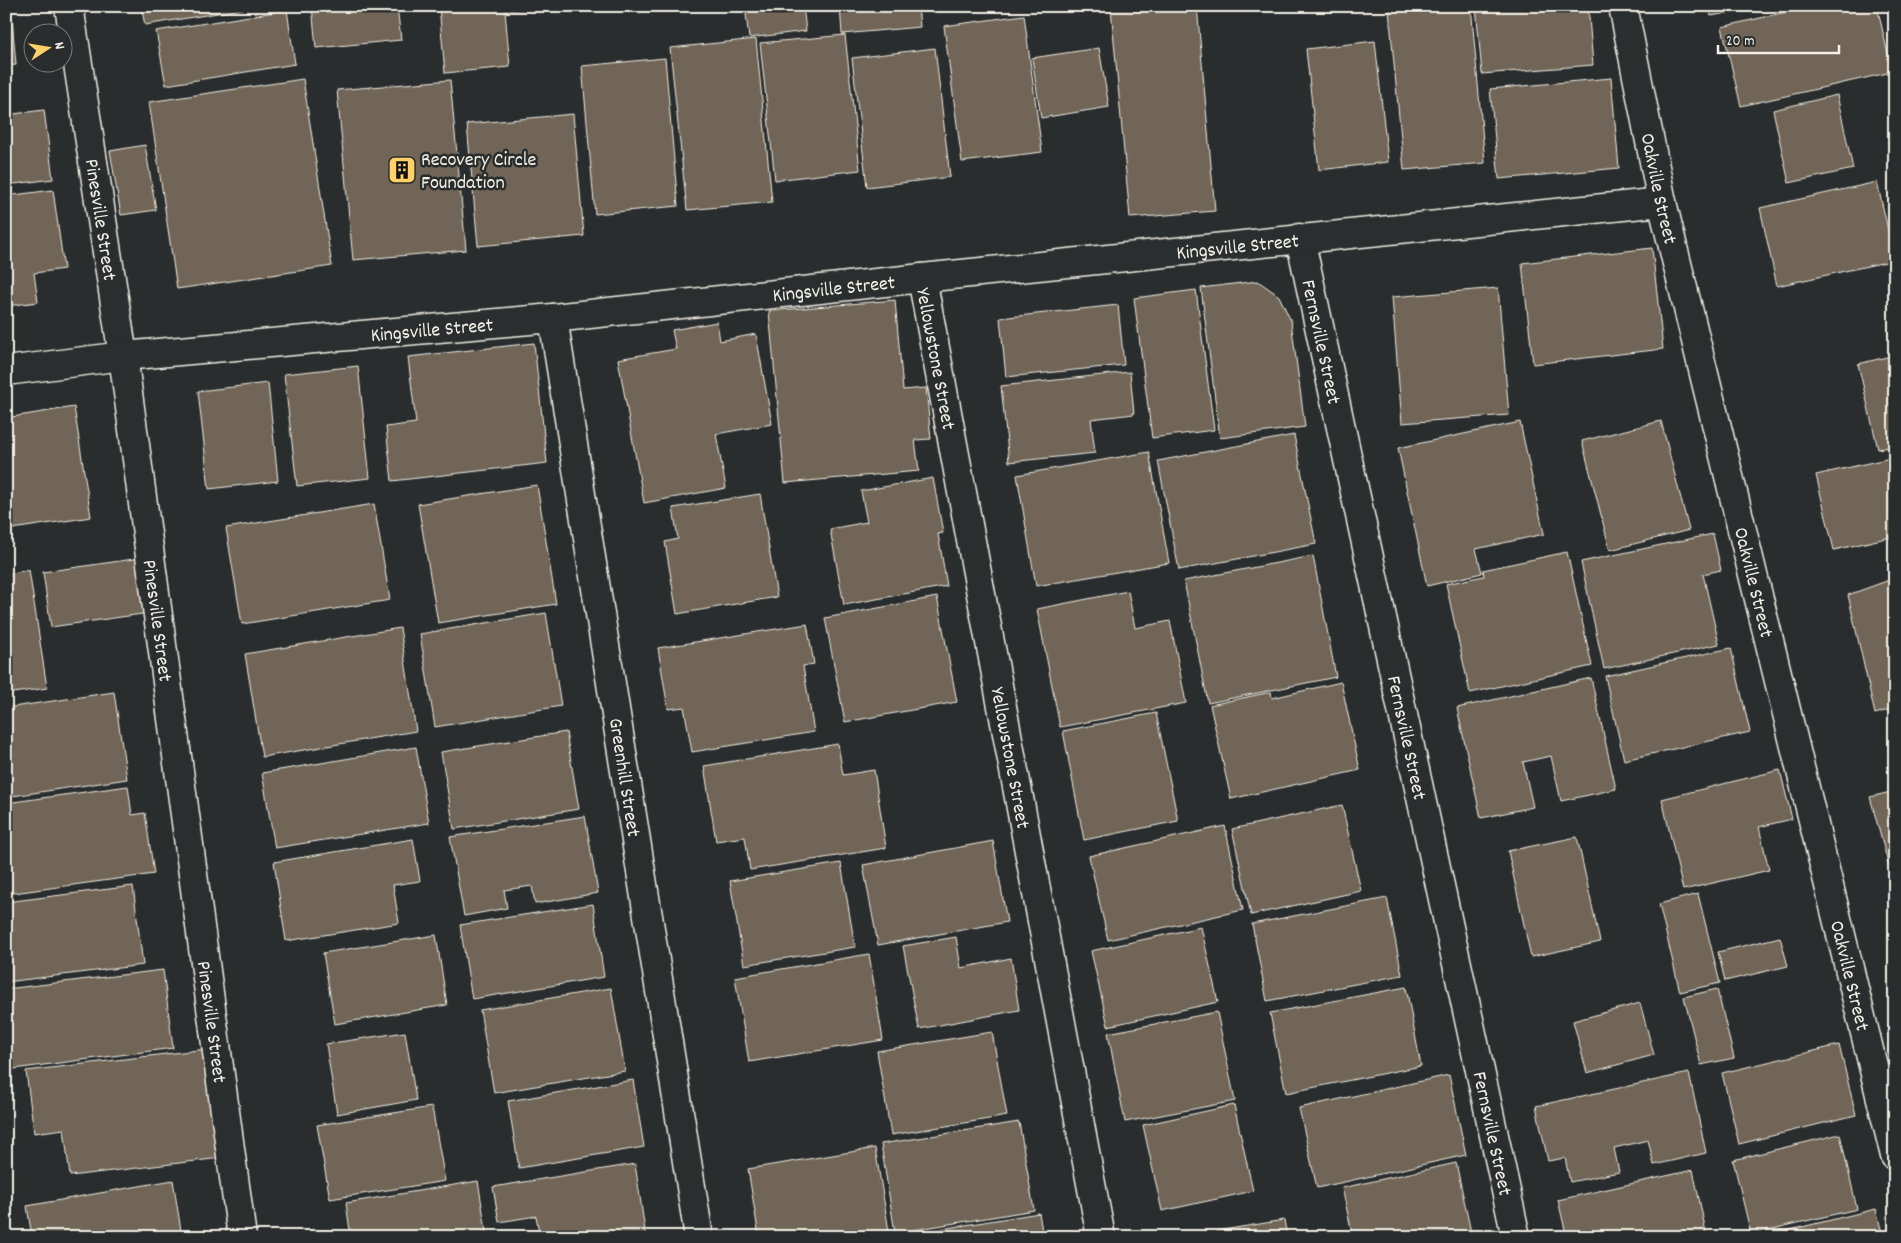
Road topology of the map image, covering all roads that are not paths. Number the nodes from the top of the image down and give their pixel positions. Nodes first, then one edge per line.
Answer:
1 (69, 6) edge
2 (1622, 6) edge
3 (1662, 202) junction
4 (1300, 238) junction
5 (922, 278) junction
6 (553, 318) junction
7 (123, 356) junction
8 (6, 370) edge
9 (1895, 1156) edge
10 (242, 1237) edge
11 (699, 1237) edge
12 (1101, 1237) edge
13 (1516, 1237) edge

1 - 7 street, Pinesville Street
2 - 3 street, Oakville Street
3 - 4 street, Kingsville Street
3 - 9 street, Oakville Street
4 - 5 street, Kingsville Street
4 - 13 street, Fernsville Street
5 - 6 street, Kingsville Street
5 - 12 street, Yellowstone Street
6 - 7 street, Kingsville Street
6 - 11 street, Greenhill Street
7 - 8 street, Kingsville Street
7 - 10 street, Pinesville Street

